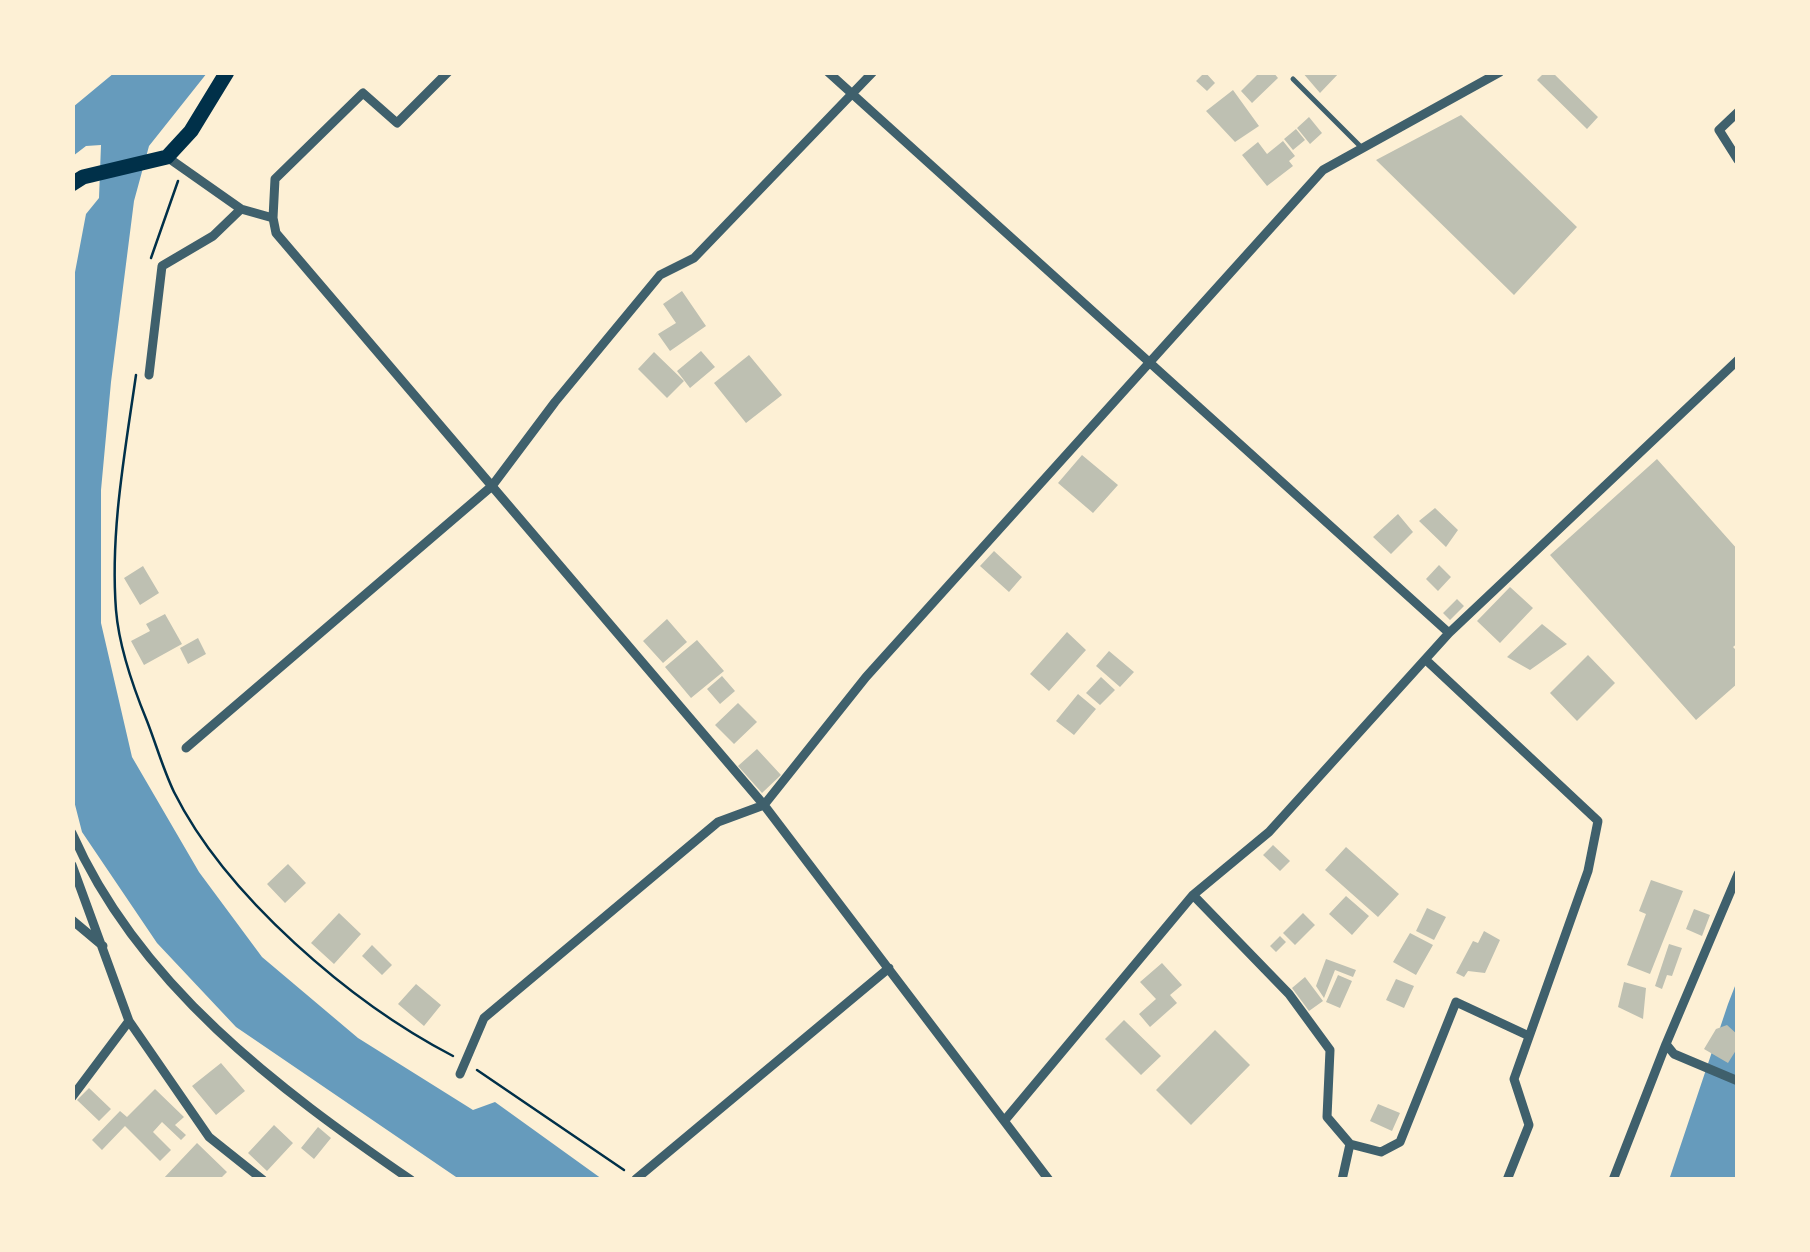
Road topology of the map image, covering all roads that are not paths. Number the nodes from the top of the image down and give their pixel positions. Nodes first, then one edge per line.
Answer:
1 (227, 72) edge
2 (448, 72) edge
3 (828, 72) edge
4 (874, 72) edge
5 (1500, 72) edge
6 (1294, 79) dead end
7 (853, 95) junction
8 (1738, 112) edge
9 (1362, 148) junction
10 (167, 157) junction
11 (1738, 160) edge
12 (72, 184) edge
13 (241, 209) junction
14 (273, 218) junction
15 (1150, 360) junction
16 (1738, 360) edge
17 (149, 375) dead end
18 (492, 486) junction
19 (1449, 632) junction
20 (1426, 660) junction
21 (186, 748) dead end
22 (764, 805) junction
23 (73, 835) edge
24 (72, 845) edge
25 (72, 866) edge
26 (1738, 874) edge
27 (1194, 894) junction
28 (72, 920) edge
29 (105, 948) junction
30 (888, 968) junction
31 (129, 1022) junction
32 (1529, 1036) junction
33 (1666, 1044) junction
34 (460, 1074) dead end
35 (1738, 1081) edge
36 (72, 1097) edge
37 (1004, 1120) junction
38 (1350, 1144) junction
39 (636, 1179) edge
40 (262, 1180) edge
41 (412, 1180) edge
42 (1049, 1180) edge
43 (1342, 1180) edge
44 (1507, 1180) edge
45 (1613, 1180) edge

1 - 10 main road
2 - 14 street
3 - 7 street
4 - 7 street
5 - 9 street
6 - 9 lane
7 - 15 street
7 - 18 street
8 - 11 street
9 - 15 street
10 - 12 main road
10 - 13 street
13 - 14 street
13 - 17 street
14 - 18 street
15 - 19 street
15 - 22 street
16 - 19 street
18 - 21 street
18 - 22 street
19 - 20 street
20 - 27 street
20 - 32 street
22 - 30 street
22 - 34 street
23 - 24 street
23 - 41 street
25 - 29 street
26 - 33 street
27 - 37 street
27 - 38 street
28 - 29 street
29 - 31 street
30 - 37 street
30 - 39 street
31 - 36 street
31 - 40 street
32 - 38 street
32 - 44 street
33 - 35 street
33 - 45 street
37 - 42 street
38 - 43 street

